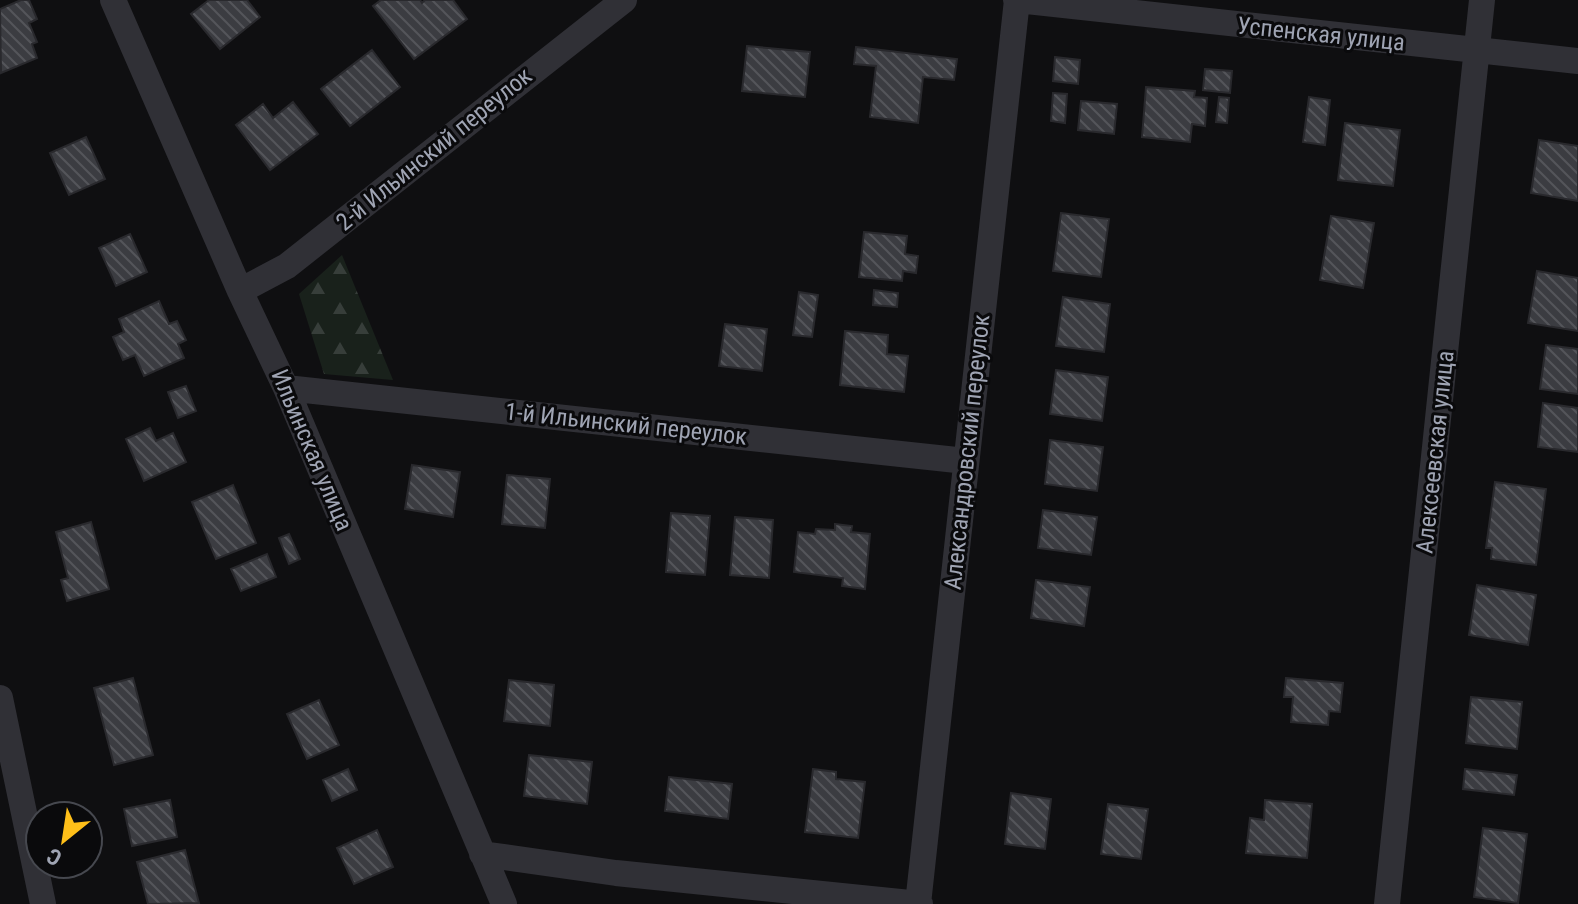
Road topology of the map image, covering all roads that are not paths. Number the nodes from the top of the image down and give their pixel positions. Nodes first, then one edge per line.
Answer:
1 (113, 0) edge
2 (624, 0) edge
3 (1017, 0) edge
4 (1482, 0) edge
5 (1477, 51) junction
6 (1578, 61) edge
7 (240, 291) junction
8 (286, 388) junction
9 (966, 461) junction
10 (0, 698) edge
11 (482, 854) junction
12 (43, 904) edge
13 (504, 904) edge
14 (919, 904) edge
15 (1387, 904) edge

1 - 7 street, Ильинская улица
2 - 7 street, 2-й Ильинский переулок
3 - 5 street, Успенская улица
3 - 9 street, Александровский переулок
4 - 5 street, Алексеевская улица
5 - 6 street, Успенская улица
5 - 15 street, Алексеевская улица
7 - 8 street, Ильинская улица
8 - 9 street, 1-й Ильинский переулок
8 - 11 street, Ильинская улица
9 - 14 street, Александровский переулок
10 - 12 street
11 - 13 street, Ильинская улица
11 - 14 street

